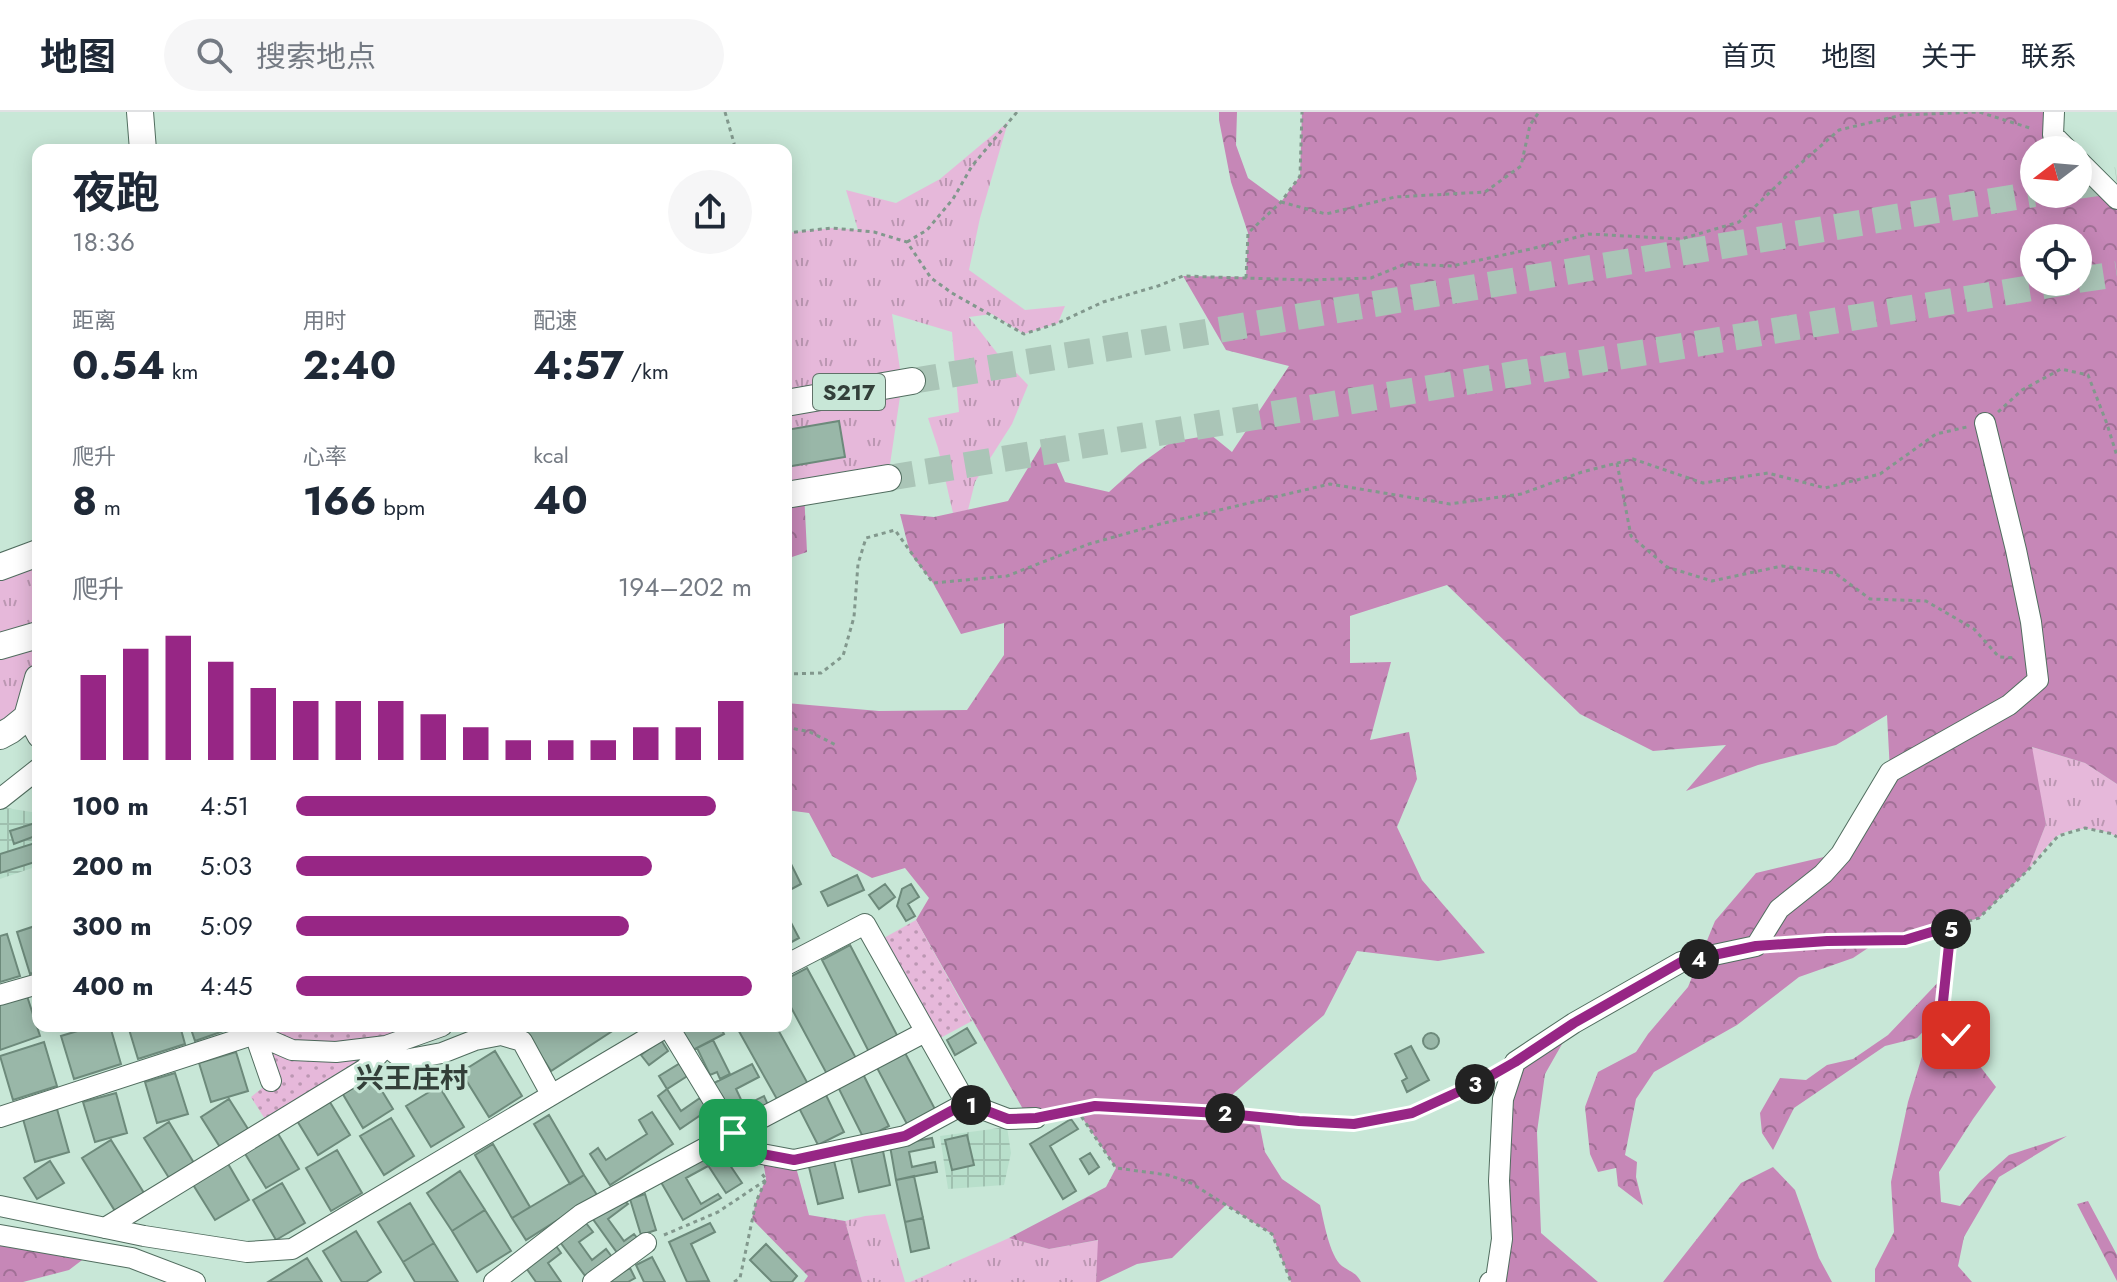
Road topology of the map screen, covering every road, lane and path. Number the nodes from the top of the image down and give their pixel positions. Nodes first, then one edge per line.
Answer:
1 (140, 112) edge
2 (725, 112) edge
3 (1017, 112) edge
4 (1302, 112) edge
5 (1539, 112) edge
6 (2054, 112) edge
7 (2053, 135) joint
8 (143, 144) edge
9 (734, 144) edge
10 (2092, 174) edge
11 (2117, 199) edge
12 (1281, 202) junction
13 (792, 232) edge
14 (907, 242) junction
15 (1246, 278) junction
16 (912, 381) tunnel mouth
17 (792, 402) edge
18 (1985, 423) junction
19 (2117, 456) edge
20 (1617, 463) junction
21 (888, 478) tunnel mouth
22 (792, 494) edge
23 (32, 555) edge
24 (0, 567) edge
25 (32, 637) edge
26 (0, 646) edge
27 (2035, 659) junction
28 (792, 674) edge
29 (32, 712) edge
30 (792, 728) edge
31 (0, 736) edge
32 (838, 746) dead end
33 (32, 774) edge
34 (0, 799) edge
35 (2117, 837) edge
36 (1951, 926) junction
37 (1756, 946) junction
38 (792, 962) edge
39 (32, 986) edge
40 (0, 995) edge
41 (247, 1032) edge
42 (254, 1032) edge
43 (257, 1032) edge
44 (425, 1032) edge
45 (658, 1032) edge
46 (672, 1032) edge
47 (925, 1032) junction
48 (1956, 1035) dead end
49 (386, 1046) junction
50 (1515, 1062) junction
51 (271, 1081) dead end
52 (551, 1094) junction
53 (966, 1103) junction
54 (1077, 1110) junction
55 (0, 1117) edge
56 (1036, 1118) joint
57 (733, 1133) junction
58 (758, 1168) dead end
59 (766, 1179) junction
60 (0, 1206) edge
61 (105, 1228) junction
62 (0, 1235) edge
63 (646, 1243) joint
64 (195, 1282) edge
65 (494, 1282) edge
66 (593, 1282) edge
67 (734, 1282) edge
68 (1291, 1282) edge
69 (1490, 1282) edge

1 - 8 main road
2 - 9 path
3 - 14 path
4 - 12 path
5 - 12 path
6 - 7 street
7 - 15 path
10 - 11 street
12 - 15 path
13 - 14 path
14 - 15 path
16 - 17 main road, S217
18 - 19 path
18 - 20 path
18 - 27 street
20 - 27 path
20 - 28 path
21 - 22 main road
23 - 24 main road
25 - 26 main road
27 - 37 street
29 - 31 main road
30 - 32 path
33 - 34 street
35 - 36 path
36 - 37 path
36 - 48 path
37 - 50 street
38 - 47 street
39 - 40 street
41 - 55 street
42 - 51 street
43 - 49 street
44 - 49 street
45 - 52 street
46 - 57 street
47 - 53 street
47 - 57 street
49 - 52 street
49 - 61 street
50 - 54 path
50 - 69 street
52 - 61 street
53 - 56 street
53 - 57 street
54 - 56 path
54 - 68 path
57 - 65 street
58 - 59 path
59 - 63 path
59 - 67 path
60 - 61 street
62 - 64 street
63 - 66 street

